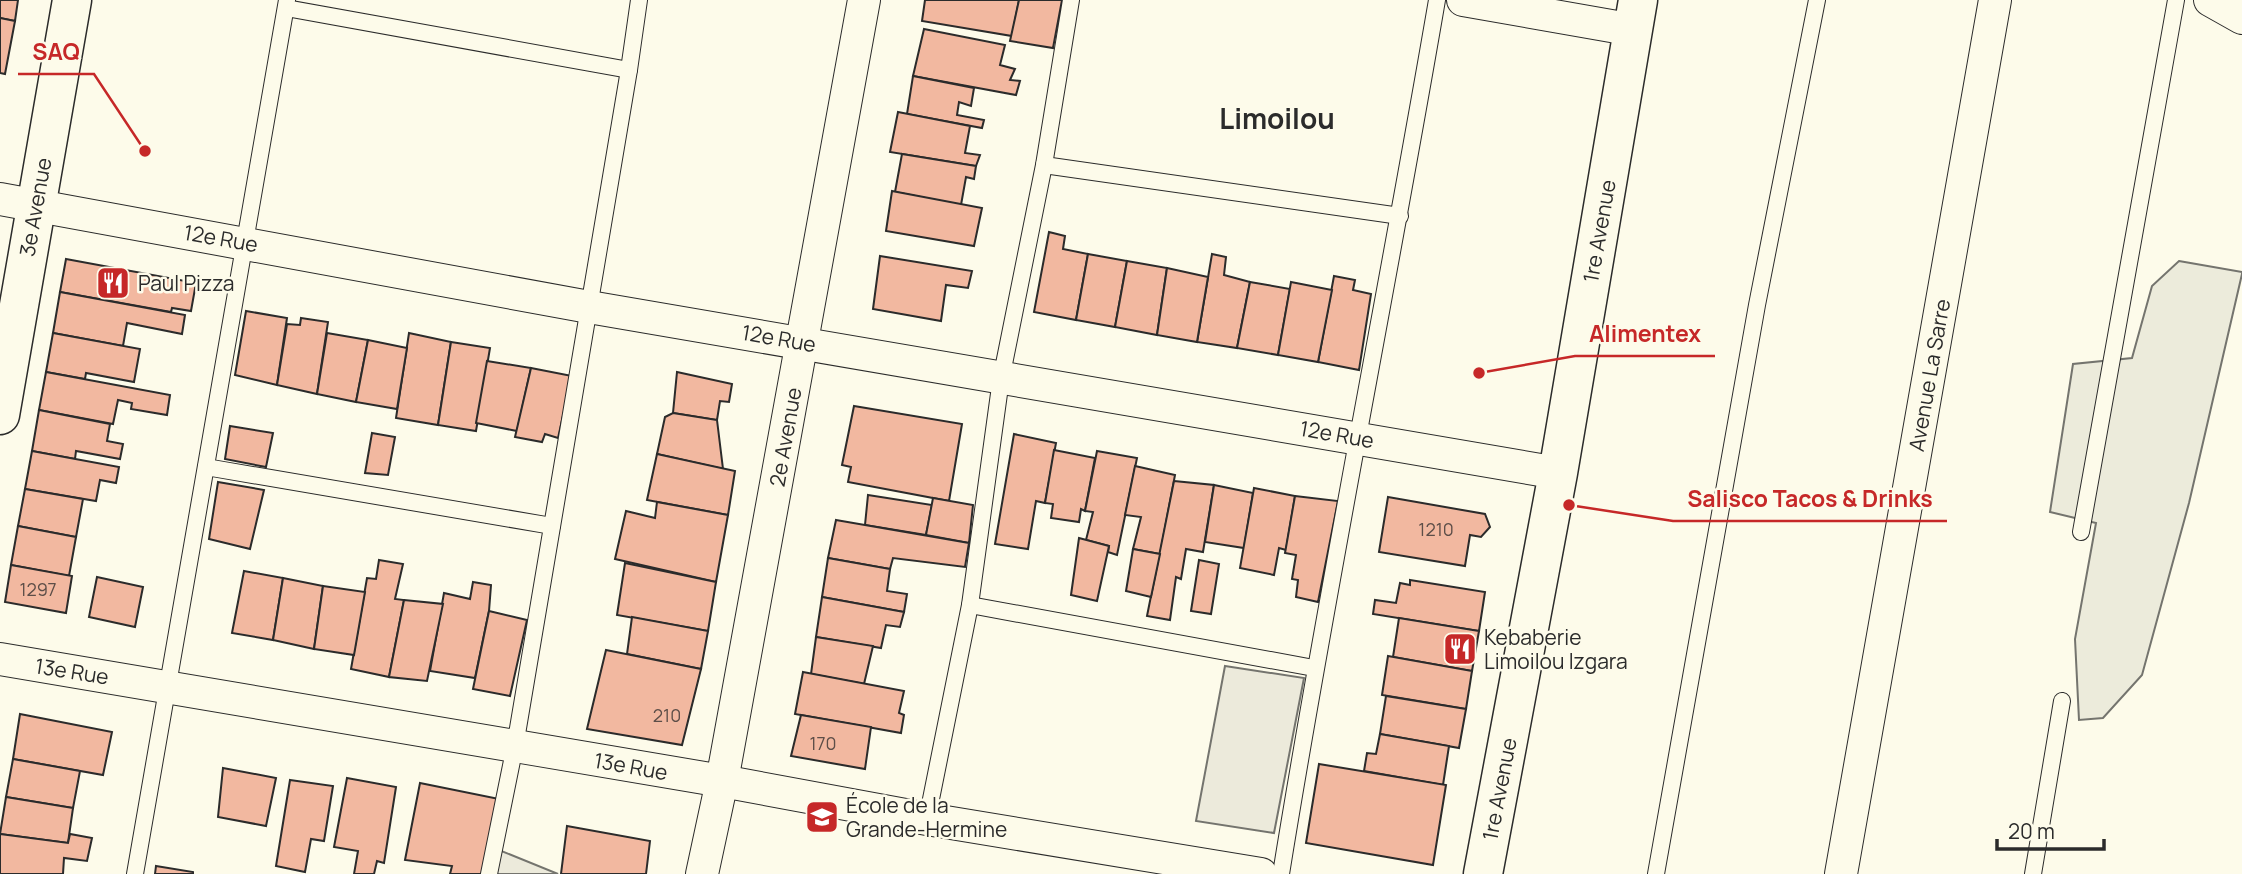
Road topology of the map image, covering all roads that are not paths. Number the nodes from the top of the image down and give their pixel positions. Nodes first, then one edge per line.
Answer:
1 (72, 0) edge
2 (639, 0) edge
3 (864, 0) edge
4 (1071, 0) edge
5 (1437, 0) edge
6 (1463, 0) edge
7 (1817, 0) edge
8 (1995, 0) edge
9 (2176, 0) edge
10 (2210, 0) edge
11 (286, 4) edge
12 (1636, 15) edge
13 (2242, 18) edge
14 (629, 70) junction
15 (1044, 165) junction
16 (18, 202) edge
17 (1400, 216) junction
18 (245, 242) junction
19 (589, 307) junction
20 (802, 342) junction
21 (1001, 379) junction
22 (0, 415) edge
23 (1358, 438) junction
24 (206, 467) junction
25 (1558, 473) junction
26 (552, 526) junction
27 (2081, 532) dead end
28 (970, 605) junction
29 (0, 659) edge
30 (1314, 668) junction
31 (167, 686) junction
32 (2062, 701) dead end
33 (515, 746) junction
34 (722, 781) junction
35 (927, 819) junction
36 (135, 874) edge
37 (489, 874) edge
38 (702, 874) edge
39 (1261, 874) edge
40 (1280, 874) edge
41 (1483, 874) edge
42 (1656, 874) edge
43 (1841, 874) edge
44 (2033, 874) edge

1 - 16 street, 3e Avenue
2 - 14 lane
3 - 20 street, 2e Avenue
4 - 15 lane
5 - 17 lane
6 - 12 street
7 - 42 lane
8 - 43 street, Avenue La Sarre
9 - 27 lane
10 - 13 street
11 - 14 lane
11 - 18 lane
12 - 25 street, 1re Avenue
14 - 19 lane
15 - 17 lane
15 - 21 lane
16 - 18 street, 12e Rue
16 - 22 street, 3e Avenue
17 - 23 lane
18 - 19 street, 12e Rue
18 - 24 lane
19 - 20 street, 12e Rue
19 - 26 lane
20 - 21 street, 12e Rue
20 - 34 street, 2e Avenue
21 - 23 street, 12e Rue
21 - 28 lane
23 - 25 street, 12e Rue
23 - 30 lane
24 - 26 lane
24 - 31 lane
25 - 41 street, 1re Avenue
26 - 33 lane
28 - 30 lane
28 - 35 lane
29 - 31 street, 13e Rue
30 - 40 lane
31 - 33 street, 13e Rue
31 - 36 lane
32 - 44 lane
33 - 34 street, 13e Rue
33 - 37 lane
34 - 35 street, 13e Rue
34 - 38 street, 2e Avenue
35 - 39 street, 13e Rue

